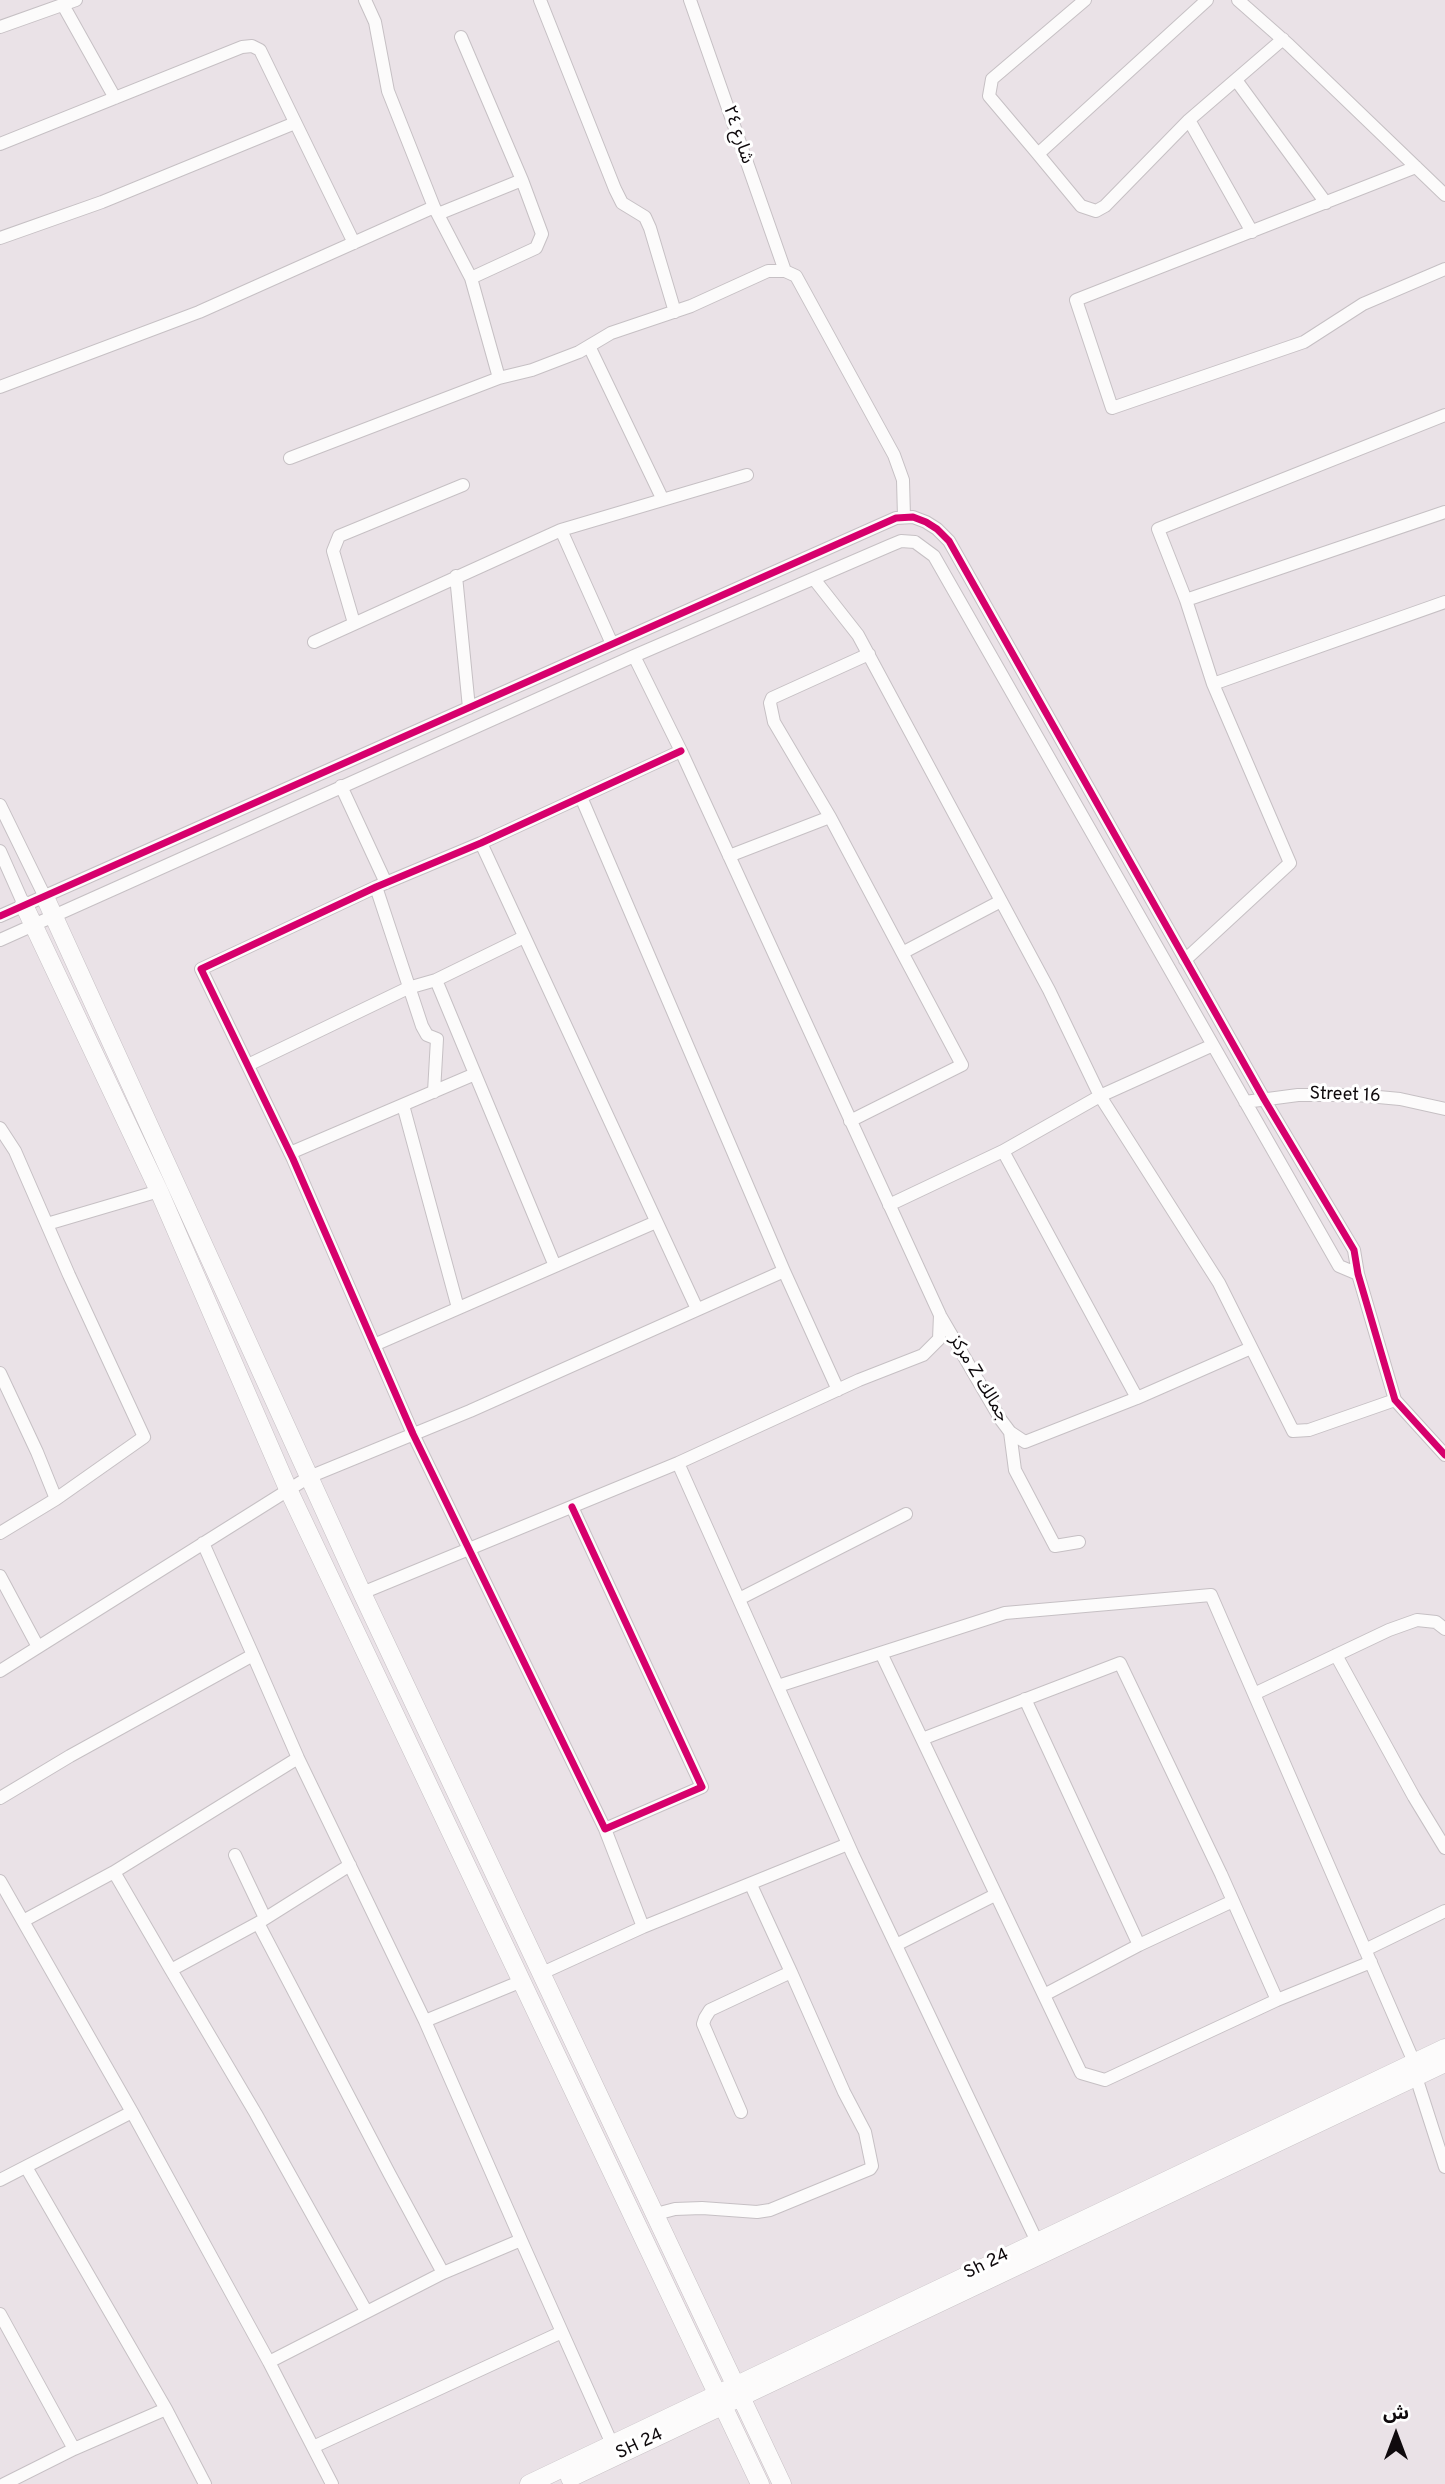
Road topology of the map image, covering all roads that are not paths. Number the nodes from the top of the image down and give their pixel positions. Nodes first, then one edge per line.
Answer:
1 (76, 0) edge
2 (365, 0) edge
3 (540, 0) edge
4 (690, 0) edge
5 (1084, 0) edge
6 (1207, 0) edge
7 (1238, 0) edge
8 (63, 5) junction
9 (0, 27) edge
10 (461, 37) dead end
11 (1283, 40) junction
12 (1236, 80) junction
13 (115, 98) junction
14 (1189, 120) junction
15 (295, 122) junction
16 (0, 144) edge
17 (1038, 154) junction
18 (1416, 167) junction
19 (522, 180) junction
20 (1445, 195) edge
21 (1326, 203) junction
22 (436, 211) junction
23 (1252, 232) junction
24 (0, 238) edge
25 (355, 243) junction
26 (1445, 269) edge
27 (785, 271) junction
28 (471, 278) junction
29 (675, 312) junction
30 (589, 346) junction
31 (499, 378) junction
32 (0, 387) edge
33 (1445, 415) edge
34 (290, 458) dead end
35 (747, 475) dead end
36 (463, 485) dead end
37 (662, 498) junction
38 (1445, 512) edge
39 (904, 517) junction
40 (561, 530) junction
41 (456, 576) junction
42 (814, 579) junction
43 (1186, 600) junction
44 (1445, 602) edge
45 (354, 623) junction
46 (314, 642) dead end
47 (612, 645) junction
48 (869, 654) junction
49 (634, 656) junction
50 (1213, 684) junction
51 (469, 708) junction
52 (681, 751) junction
53 (341, 786) junction
54 (581, 797) junction
55 (0, 806) edge
56 (830, 817) junction
57 (481, 843) junction
58 (0, 851) edge
59 (729, 856) junction
60 (381, 885) junction
61 (45, 897) junction
62 (1001, 901) junction
63 (24, 905) junction
64 (54, 915) junction
65 (0, 916) edge
66 (33, 925) junction
67 (524, 937) junction
68 (0, 940) edge
69 (904, 952) junction
70 (1185, 960) junction
71 (436, 980) junction
72 (408, 988) junction
73 (1213, 1045) junction
74 (247, 1065) junction
75 (475, 1074) junction
76 (434, 1092) junction
77 (1100, 1096) junction
78 (1264, 1099) junction
79 (1245, 1102) junction
80 (403, 1105) junction
81 (1445, 1110) edge
82 (850, 1121) junction
83 (0, 1128) edge
84 (1003, 1151) junction
85 (290, 1153) junction
86 (159, 1191) junction
87 (889, 1205) junction
88 (656, 1222) junction
89 (47, 1224) junction
90 (555, 1266) junction
91 (783, 1271) junction
92 (1358, 1274) junction
93 (458, 1308) junction
94 (697, 1310) junction
95 (940, 1315) junction
96 (374, 1345) junction
97 (1251, 1348) junction
98 (0, 1373) edge
99 (838, 1390) junction
100 (1137, 1398) junction
101 (1395, 1400) junction
102 (1010, 1432) junction
103 (413, 1434) junction
104 (1445, 1455) edge
105 (678, 1463) junction
106 (309, 1477) junction
107 (288, 1489) junction
108 (56, 1499) junction
109 (572, 1507) junction
110 (906, 1514) dead end
111 (0, 1533) edge
112 (1079, 1542) dead end
113 (202, 1543) junction
114 (470, 1549) junction
115 (0, 1576) edge
116 (362, 1593) junction
117 (739, 1599) junction
118 (1445, 1629) edge
119 (38, 1647) junction
120 (881, 1653) junction
121 (253, 1655) junction
122 (1336, 1655) junction
123 (0, 1671) edge
124 (778, 1686) junction
125 (1254, 1694) junction
126 (1025, 1699) junction
127 (922, 1739) junction
128 (298, 1758) junction
129 (0, 1798) edge
130 (605, 1829) junction
131 (848, 1844) junction
132 (1445, 1848) edge
133 (235, 1855) dead end
134 (349, 1865) junction
135 (114, 1872) junction
136 (0, 1881) edge
137 (751, 1885) junction
138 (995, 1895) junction
139 (1233, 1901) junction
140 (1445, 1911) edge
141 (262, 1920) junction
142 (23, 1921) junction
143 (643, 1927) junction
144 (896, 1945) junction
145 (1139, 1945) junction
146 (1365, 1950) junction
147 (1371, 1962) junction
148 (171, 1970) junction
149 (791, 1972) junction
150 (540, 1975) junction
151 (522, 1981) junction
152 (1044, 1995) junction
153 (1277, 2000) junction
154 (425, 2021) junction
155 (1445, 2048) edge
156 (1445, 2063) edge
157 (1415, 2070) junction
158 (132, 2112) junction
159 (741, 2112) dead end
160 (26, 2167) junction
161 (1445, 2167) edge
162 (0, 2180) edge
163 (656, 2214) junction
164 (521, 2240) junction
165 (1040, 2248) junction
166 (443, 2273) junction
167 (366, 2311) junction
168 (0, 2314) edge
169 (562, 2332) junction
170 (269, 2362) junction
171 (738, 2391) junction
172 (720, 2400) junction
173 (166, 2409) junction
174 (612, 2444) junction
175 (313, 2447) junction
176 (74, 2449) junction
177 (4, 2484) edge
178 (205, 2484) edge
179 (332, 2484) edge
180 (529, 2484) edge
181 (557, 2484) edge
182 (760, 2484) edge
183 (782, 2484) edge

1 - 8 street
2 - 22 street
3 - 29 street
4 - 27 street, شارع ٢٤
5 - 17 street
6 - 17 street
7 - 11 street
8 - 9 street
8 - 13 street
10 - 19 street
11 - 12 street
11 - 18 street
12 - 14 street
12 - 21 street
13 - 15 street
13 - 16 street
14 - 17 street
14 - 23 street
15 - 24 street
15 - 25 street
18 - 20 street
18 - 21 street
19 - 22 street
19 - 28 street
21 - 23 street
22 - 25 street
22 - 28 street
23 - 26 street
25 - 32 street
27 - 29 street
27 - 39 street
28 - 31 street
29 - 30 street
30 - 31 street
30 - 37 street
31 - 34 street
33 - 43 street
35 - 37 street
36 - 45 street
37 - 40 street
38 - 43 street
39 - 47 street
39 - 70 street
40 - 41 street
40 - 47 street
41 - 45 street
41 - 51 street
42 - 48 street
42 - 49 street
42 - 73 street
43 - 50 street
44 - 50 street
45 - 46 street
47 - 51 street
48 - 56 street
48 - 62 street
49 - 52 street, مركز Z جمالك
49 - 53 street
50 - 70 street
51 - 61 street
52 - 54 street
52 - 59 street, مركز Z جمالك
53 - 60 street
53 - 64 street
54 - 57 street
54 - 91 street
55 - 61 street
56 - 59 street
56 - 69 street
57 - 60 street
57 - 67 street
58 - 63 street
59 - 82 street, مركز Z جمالك
60 - 72 street
60 - 74 street
61 - 63 street
61 - 64 street
62 - 69 street
62 - 77 street
63 - 65 street
63 - 66 street
64 - 66 street
64 - 106 street
66 - 68 street
66 - 86 street
67 - 71 street
67 - 88 street
69 - 82 street
70 - 78 street
71 - 72 street
71 - 75 street
72 - 74 street
72 - 76 street
73 - 77 street
73 - 79 street
74 - 85 street
75 - 76 street
75 - 90 street
76 - 80 street
77 - 84 street
77 - 97 street
78 - 79 street, Street 16
78 - 81 street, Street 16
78 - 92 street
79 - 92 street
80 - 85 street
80 - 93 street
82 - 87 street, مركز Z جمالك
83 - 89 street
84 - 87 street
84 - 100 street
85 - 96 street
86 - 89 street
86 - 107 street
87 - 95 street, مركز Z جمالك
88 - 90 street
88 - 94 street
89 - 108 street
90 - 93 street
91 - 94 street
91 - 99 street
92 - 101 street
93 - 96 street
94 - 103 street
95 - 99 street
95 - 102 street, مركز Z جمالك
96 - 103 street
97 - 100 street
97 - 101 street
98 - 108 street
99 - 105 street
100 - 102 street, مركز Z جمالك
101 - 104 street
102 - 112 street
103 - 106 street
103 - 114 street
105 - 109 street
105 - 117 street
106 - 107 street
106 - 116 street
107 - 113 street
107 - 151 street
108 - 111 street
109 - 114 street
109 - 130 street
110 - 117 street
113 - 119 street
113 - 121 street
114 - 116 street
114 - 130 street
115 - 119 street
116 - 150 street
117 - 124 street
118 - 122 street
119 - 123 street
120 - 124 street
120 - 125 street
120 - 127 street
121 - 128 street
121 - 129 street
122 - 125 street
122 - 132 street
124 - 131 street
125 - 146 street
126 - 127 street
126 - 139 street
126 - 145 street
127 - 138 street
128 - 134 street
128 - 135 street
130 - 143 street
131 - 137 street
131 - 144 street
133 - 141 street
134 - 141 street
134 - 154 street
135 - 142 street
135 - 148 street
136 - 142 street
137 - 143 street
137 - 149 street
138 - 144 street
138 - 152 street
139 - 145 street
139 - 153 street
140 - 146 street
141 - 148 street
141 - 166 street
142 - 158 street
143 - 150 street
144 - 165 street
145 - 152 street
146 - 147 street
147 - 153 street
147 - 157 street
148 - 167 street
149 - 159 street
149 - 163 street
150 - 163 street
151 - 154 street
151 - 172 street
152 - 153 street
154 - 164 street
155 - 157 street, Sh 24
156 - 157 street, Sh 24
157 - 161 street
157 - 165 street, Sh 24
158 - 160 street
158 - 170 street
160 - 162 street
160 - 173 street
163 - 171 street
164 - 166 street
164 - 169 street
165 - 171 street, Sh 24
166 - 167 street
167 - 170 street
168 - 176 street
169 - 174 street
169 - 175 street
170 - 175 street
171 - 172 street, Sh 24
171 - 183 street
172 - 174 street, Sh 24
172 - 181 street, SH 24
172 - 182 street
173 - 176 street
173 - 178 street
174 - 180 street, Sh 24
175 - 179 street
176 - 177 street

